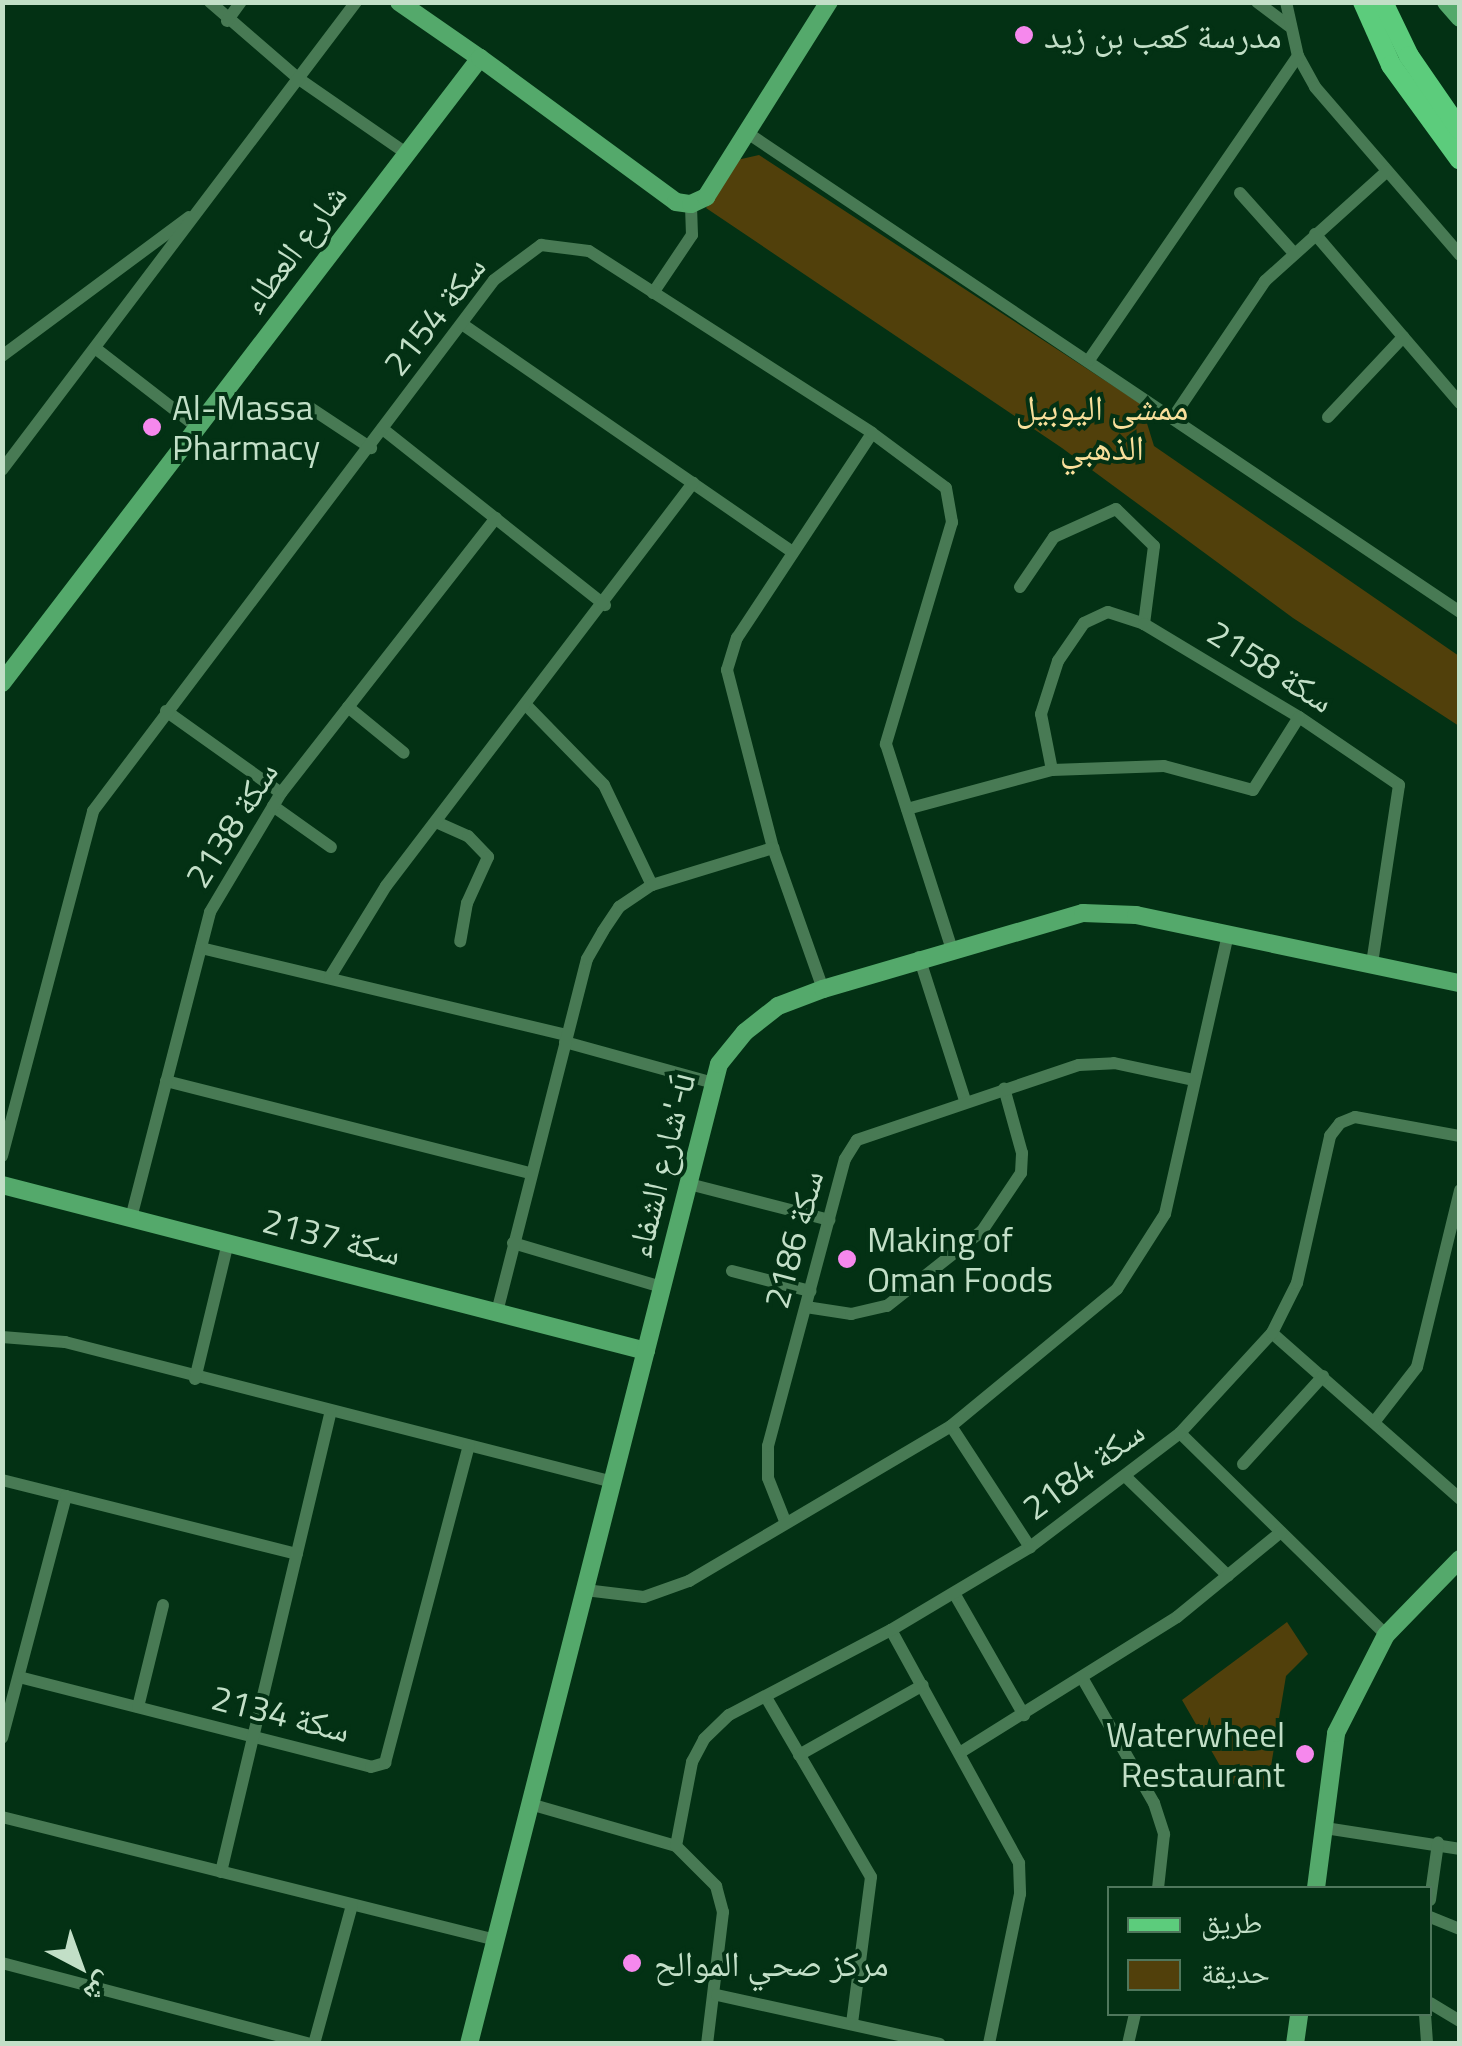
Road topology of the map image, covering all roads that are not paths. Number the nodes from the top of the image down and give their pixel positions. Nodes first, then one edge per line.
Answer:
1 (210, 2) edge
2 (241, 2) edge
3 (356, 2) edge
4 (398, 2) edge
5 (829, 2) edge
6 (1258, 2) edge
7 (1286, 2) edge
8 (1362, 2) edge
9 (1386, 2) edge
10 (1446, 2) edge
11 (1460, 18) edge
12 (226, 21) junction
13 (1289, 26) junction
14 (1298, 56) junction
15 (480, 58) junction
16 (298, 78) junction
17 (1460, 130) edge
18 (746, 132) junction
19 (406, 153) junction
20 (1460, 160) edge
21 (1387, 171) junction
22 (1240, 193) dead end
23 (692, 204) junction
24 (198, 211) junction
25 (1314, 234) junction
26 (1293, 252) junction
27 (1460, 256) edge
28 (654, 292) junction
29 (462, 324) junction
30 (1402, 337) junction
31 (95, 348) junction
32 (2, 356) edge
33 (1090, 360) junction
34 (1460, 404) edge
35 (312, 408) dead end
36 (1174, 416) junction
37 (1328, 417) dead end
38 (197, 427) junction
39 (384, 430) junction
40 (872, 433) junction
41 (370, 448) junction
42 (2, 470) edge
43 (693, 484) junction
44 (496, 518) junction
45 (793, 552) junction
46 (1020, 587) dead end
47 (606, 605) junction
48 (1460, 612) edge
49 (1144, 624) junction
50 (2, 683) edge
51 (527, 706) junction
52 (348, 707) junction
53 (166, 711) junction
54 (1299, 717) junction
55 (404, 753) dead end
56 (1052, 770) junction
57 (281, 792) junction
58 (273, 806) junction
59 (907, 808) junction
60 (436, 822) junction
61 (331, 847) dead end
62 (772, 848) junction
63 (652, 885) junction
64 (1228, 934) junction
65 (460, 941) dead end
66 (951, 946) junction
67 (201, 948) junction
68 (920, 957) junction
69 (1372, 964) junction
70 (330, 976) junction
71 (1460, 982) edge
72 (823, 988) junction
73 (566, 1039) junction
74 (1194, 1080) junction
75 (166, 1081) junction
76 (714, 1084) junction
77 (1004, 1088) junction
78 (965, 1100) junction
79 (1460, 1136) edge
80 (2, 1156) edge
81 (528, 1172) junction
82 (688, 1184) junction
83 (2, 1185) edge
84 (1460, 1190) edge
85 (131, 1218) junction
86 (829, 1220) junction
87 (228, 1243) junction
88 (513, 1243) junction
89 (732, 1271) dead end
90 (662, 1286) junction
91 (810, 1291) junction
92 (806, 1306) junction
93 (497, 1312) junction
94 (1272, 1333) junction
95 (2, 1336) edge
96 (646, 1350) junction
97 (1322, 1376) junction
98 (195, 1379) junction
99 (331, 1412) junction
100 (1375, 1421) junction
101 (951, 1426) junction
102 (1180, 1434) junction
103 (470, 1446) junction
104 (1244, 1464) dead end
105 (1126, 1477) junction
106 (2, 1480) edge
107 (612, 1482) junction
108 (66, 1496) junction
109 (1460, 1499) edge
110 (784, 1520) junction
111 (1281, 1532) junction
112 (1030, 1547) junction
113 (298, 1554) junction
114 (1460, 1559) edge
115 (1228, 1576) junction
116 (585, 1590) junction
117 (954, 1593) junction
118 (162, 1605) dead end
119 (892, 1630) junction
120 (1386, 1636) junction
121 (19, 1677) junction
122 (1084, 1681) junction
123 (923, 1685) junction
124 (766, 1699) junction
125 (138, 1708) junction
126 (1024, 1715) junction
127 (254, 1737) junction
128 (2, 1738) edge
129 (961, 1752) junction
130 (799, 1755) junction
131 (530, 1804) junction
132 (2, 1817) edge
133 (1325, 1828) junction
134 (1438, 1844) junction
135 (676, 1846) junction
136 (1460, 1849) edge
137 (221, 1872) junction
138 (1158, 1886) edge
139 (1316, 1886) edge
140 (1432, 1886) edge
141 (352, 1904) junction
142 (1432, 1918) edge
143 (1460, 1928) edge
144 (496, 1940) junction
145 (2, 1963) edge
146 (717, 1995) junction
147 (1432, 2004) edge
148 (1134, 2016) edge
149 (1299, 2016) edge
150 (1426, 2016) edge
151 (1460, 2021) edge
152 (852, 2024) junction
153 (312, 2044) edge
154 (469, 2044) edge
155 (706, 2044) edge
156 (940, 2044) edge
157 (988, 2044) edge
158 (1128, 2044) edge
159 (1295, 2044) edge
160 (1427, 2044) edge

1 - 12 street
2 - 12 street
3 - 16 street
4 - 15 street
5 - 18 street
6 - 13 street
7 - 13 street
8 - 20 main road
9 - 17 main road
10 - 11 street
12 - 16 street
13 - 14 street
14 - 21 street
14 - 33 street
15 - 19 street, شارع العطاء
15 - 23 street
16 - 19 street
16 - 24 street
18 - 23 street
18 - 33 street
19 - 38 street, شارع العطاء
21 - 25 street
21 - 27 street
22 - 26 street
23 - 28 street
24 - 31 street
24 - 32 street
25 - 26 street
25 - 30 street
26 - 36 street
28 - 29 street, سكة 2154
28 - 40 street, سكة 2154
29 - 39 street, سكة 2154
29 - 43 street
30 - 34 street
30 - 37 street
31 - 38 street
31 - 42 street
33 - 36 street
35 - 41 street
36 - 48 street
38 - 50 street, شارع العطاء
39 - 41 street, سكة 2154
39 - 44 street
40 - 45 street
40 - 59 street, سكة 2154
41 - 53 street, سكة 2154
43 - 45 street
43 - 47 street
44 - 47 street
44 - 52 street, سكة 2138
45 - 62 street
46 - 49 street
47 - 51 street
49 - 54 street, سكة 2158
49 - 56 street, سكة 2158
51 - 60 street
51 - 63 street
52 - 55 street
52 - 57 street, سكة 2138
53 - 57 street
53 - 80 street, سكة 2154
54 - 56 street
54 - 69 street, سكة 2158
56 - 59 street
57 - 58 street, سكة 2138
58 - 61 street
58 - 67 street, سكة 2138
59 - 66 street, سكة 2154
60 - 65 street
60 - 70 street
62 - 63 street
62 - 72 street
63 - 73 street
64 - 66 street, شارع الشفاء'-ú
64 - 69 street, شارع الشفاء'-ú
64 - 74 street
66 - 68 street, شارع الشفاء'-ú
67 - 70 street
67 - 75 street, سكة 2138
68 - 72 street, شارع الشفاء'-ú
68 - 78 street
69 - 71 street, شارع الشفاء'-ú
70 - 73 street
72 - 76 street, شارع الشفاء'-ú
73 - 76 street
73 - 81 street
74 - 77 street, سكة 2186
74 - 101 street
75 - 81 street
75 - 85 street, سكة 2138
76 - 82 street, شارع الشفاء'-ú
77 - 78 street, سكة 2186
77 - 92 street
78 - 86 street, سكة 2186
79 - 94 street, سكة 2184
81 - 88 street
82 - 86 street
82 - 90 street, شارع الشفاء'-ú
83 - 85 street, سكة 2137
84 - 100 street
85 - 87 street, سكة 2137
86 - 91 street, سكة 2186
87 - 93 street, سكة 2137
87 - 98 street
88 - 90 street
88 - 93 street
89 - 91 street
90 - 96 street, شارع الشفاء'-ú
91 - 92 street, سكة 2186
92 - 110 street, سكة 2186
93 - 96 street, سكة 2137
94 - 97 street
94 - 102 street, سكة 2184
95 - 98 street
96 - 107 street, شارع الشفاء'-ú
97 - 100 street
97 - 104 street
98 - 99 street
99 - 103 street
99 - 113 street
100 - 109 street
101 - 110 street
101 - 112 street
102 - 105 street, سكة 2184
102 - 111 street
103 - 107 street
103 - 127 street, سكة 2134
105 - 112 street, سكة 2184
105 - 115 street
106 - 108 street
107 - 116 street, شارع الشفاء'-ú
108 - 113 street
108 - 121 street
110 - 116 street
111 - 115 street
111 - 120 street
112 - 117 street, سكة 2184
113 - 127 street
114 - 120 street
115 - 122 street
116 - 131 street, شارع الشفاء'-ú
117 - 119 street, سكة 2184
117 - 126 street
118 - 125 street
119 - 123 street
119 - 124 street, سكة 2184
120 - 133 street
121 - 125 street, سكة 2134
121 - 128 street
122 - 126 street
122 - 138 street
123 - 129 street
123 - 130 street
124 - 130 street
124 - 135 street, سكة 2184
125 - 127 street, سكة 2134
126 - 129 street
127 - 137 street
129 - 157 street
130 - 152 street
131 - 135 street
131 - 144 street, شارع الشفاء'-ú
132 - 137 street
133 - 134 street
133 - 139 street
134 - 136 street
134 - 140 street
135 - 146 street
137 - 141 street
141 - 144 street
141 - 153 street
142 - 143 street
144 - 154 street, شارع الشفاء'-ú
145 - 153 street
146 - 152 street
146 - 155 street
147 - 151 street
148 - 158 street
149 - 159 street
150 - 160 street
152 - 156 street

